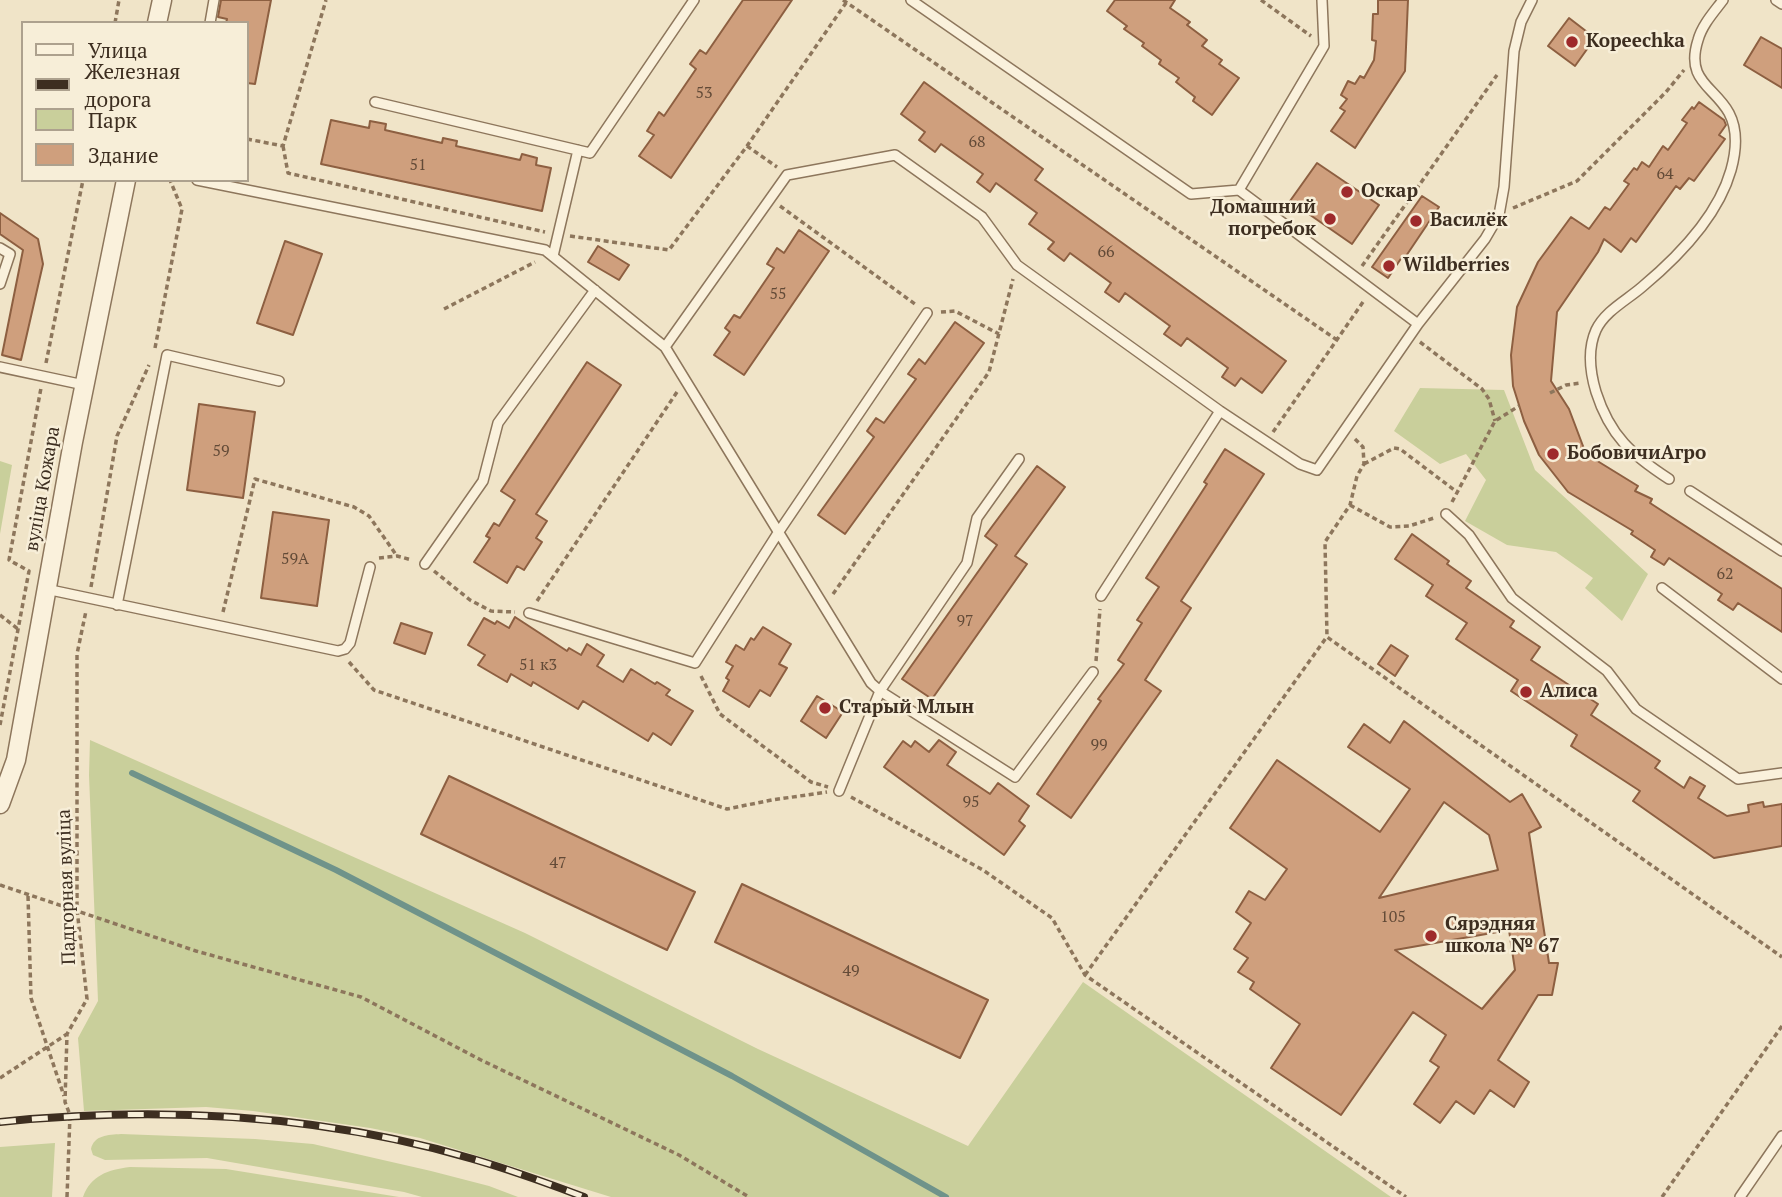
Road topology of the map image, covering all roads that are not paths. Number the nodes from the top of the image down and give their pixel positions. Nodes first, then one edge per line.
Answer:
1 (162, 0) edge
2 (214, 0) edge
3 (694, 0) edge
4 (911, 0) edge
5 (1322, 0) edge
6 (1532, 0) edge
7 (1723, 0) edge
8 (1776, 0) edge
9 (1782, 4) edge
10 (158, 21) edge
11 (210, 21) edge
12 (375, 102) dead end
13 (578, 150) junction
14 (126, 182) edge
15 (207, 182) edge
16 (1239, 190) junction
17 (0, 248) edge
18 (552, 256) junction
19 (0, 284) edge
20 (594, 290) junction
21 (927, 313) road end
22 (1418, 324) junction
23 (665, 347) junction
24 (0, 367) edge
25 (279, 381) dead end
26 (84, 385) junction
27 (1220, 411) junction
28 (1019, 459) dead end
29 (1669, 479) dead end
30 (1690, 491) dead end
31 (1446, 514) road end
32 (778, 533) junction
33 (1782, 551) edge
34 (425, 564) road end
35 (370, 567) road end
36 (1662, 588) dead end
37 (46, 589) junction
38 (1101, 596) road end
39 (117, 605) junction
40 (529, 613) road end
41 (1094, 669) road end
42 (1782, 679) edge
43 (880, 691) junction
44 (1782, 773) edge
45 (839, 791) road end
46 (0, 804) edge
47 (1782, 1136) edge
48 (1740, 1197) edge

1 - 10 street
2 - 11 lane
3 - 13 lane
4 - 16 lane
5 - 16 lane
6 - 22 lane
7 - 29 lane
8 - 9 lane
12 - 13 lane
13 - 18 lane
14 - 26 street, вуліца Кожара
15 - 18 lane
16 - 22 lane
17 - 19 lane
18 - 20 lane
20 - 23 lane
20 - 34 lane
21 - 32 lane
22 - 27 lane
23 - 27 lane
23 - 32 lane
24 - 26 lane
25 - 39 lane
26 - 37 street, вуліца Кожара
27 - 38 lane
28 - 43 lane
30 - 33 lane
31 - 44 lane
32 - 40 lane
32 - 43 lane
35 - 39 lane
36 - 42 lane
37 - 39 lane
37 - 46 street, вуліца Кожара
41 - 43 lane
43 - 45 lane
47 - 48 lane

